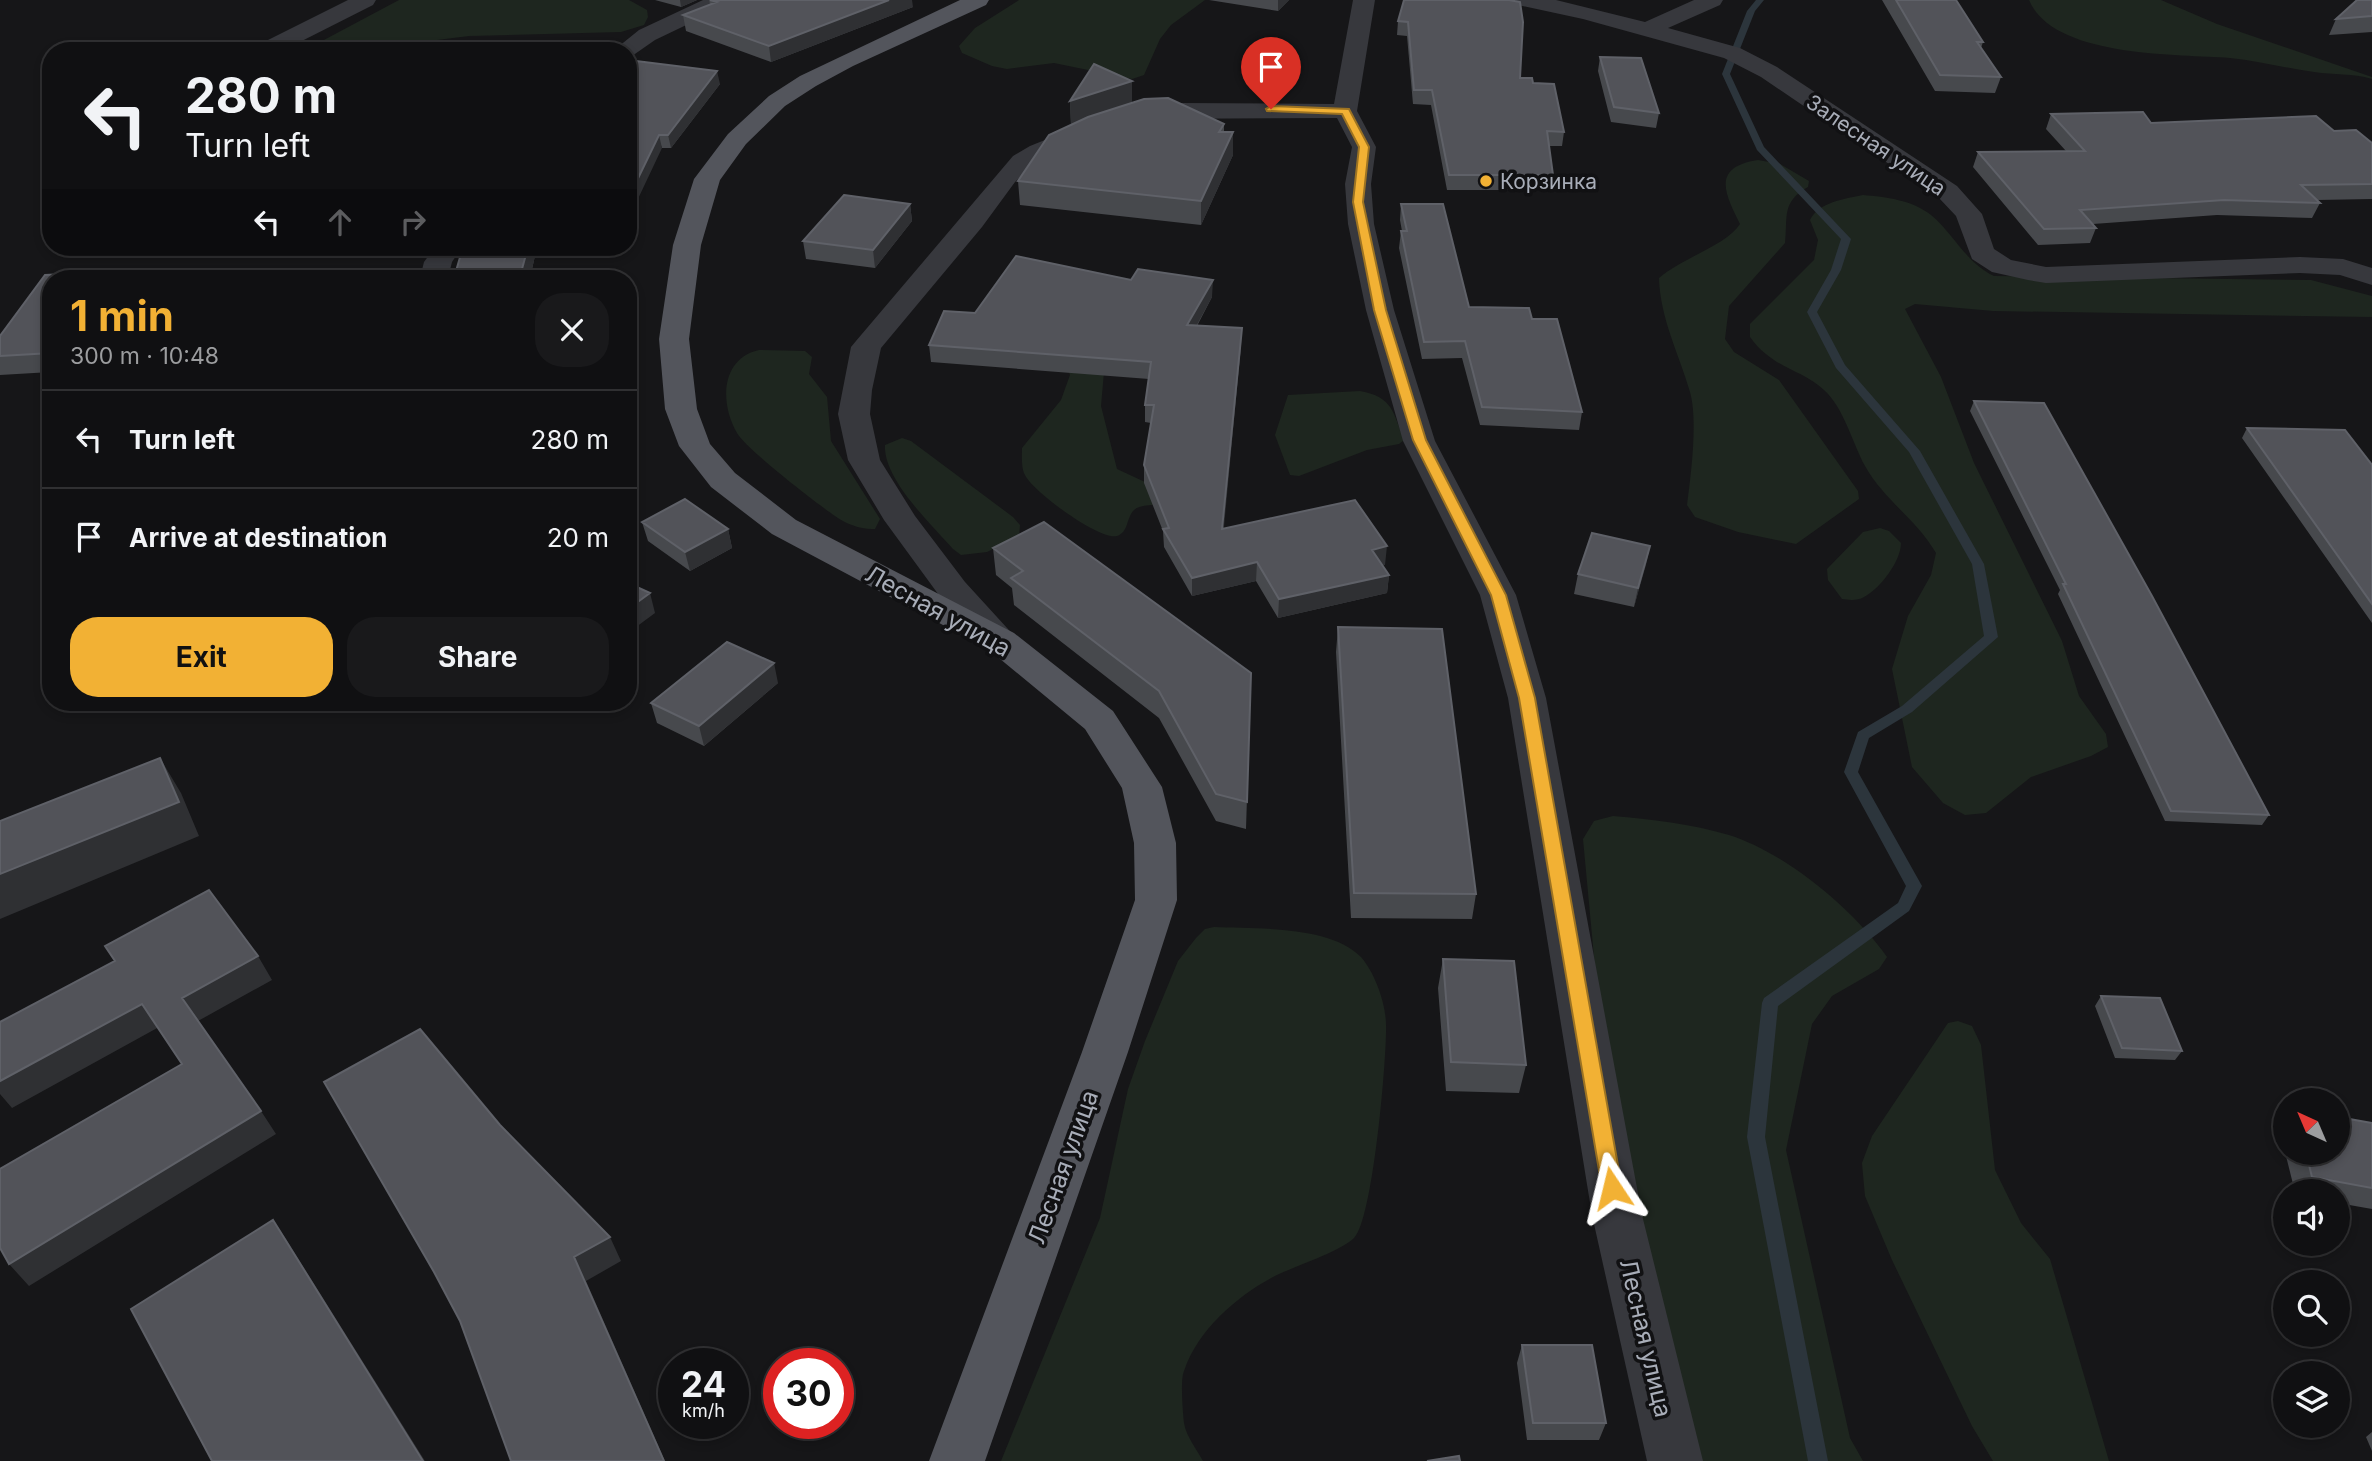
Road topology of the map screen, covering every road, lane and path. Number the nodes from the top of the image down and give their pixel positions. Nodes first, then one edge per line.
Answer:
1 (365, 0) edge
2 (720, 0) edge
3 (1364, 0) edge
4 (1526, 0) edge
5 (1712, 0) edge
6 (974, 1) edge
7 (1646, 30) junction
8 (282, 42) edge
9 (637, 42) edge
10 (1345, 111) junction
11 (2372, 278) edge
12 (1001, 641) junction
13 (957, 1461) edge
14 (1675, 1461) edge

1 - 8 street
2 - 9 street
3 - 10 street
4 - 7 street, Залесная улица
5 - 7 street
6 - 12 main road, Лесная улица
7 - 11 street, Залесная улица
10 - 12 street
10 - 14 street, Лесная улица
12 - 13 main road, Лесная улица

